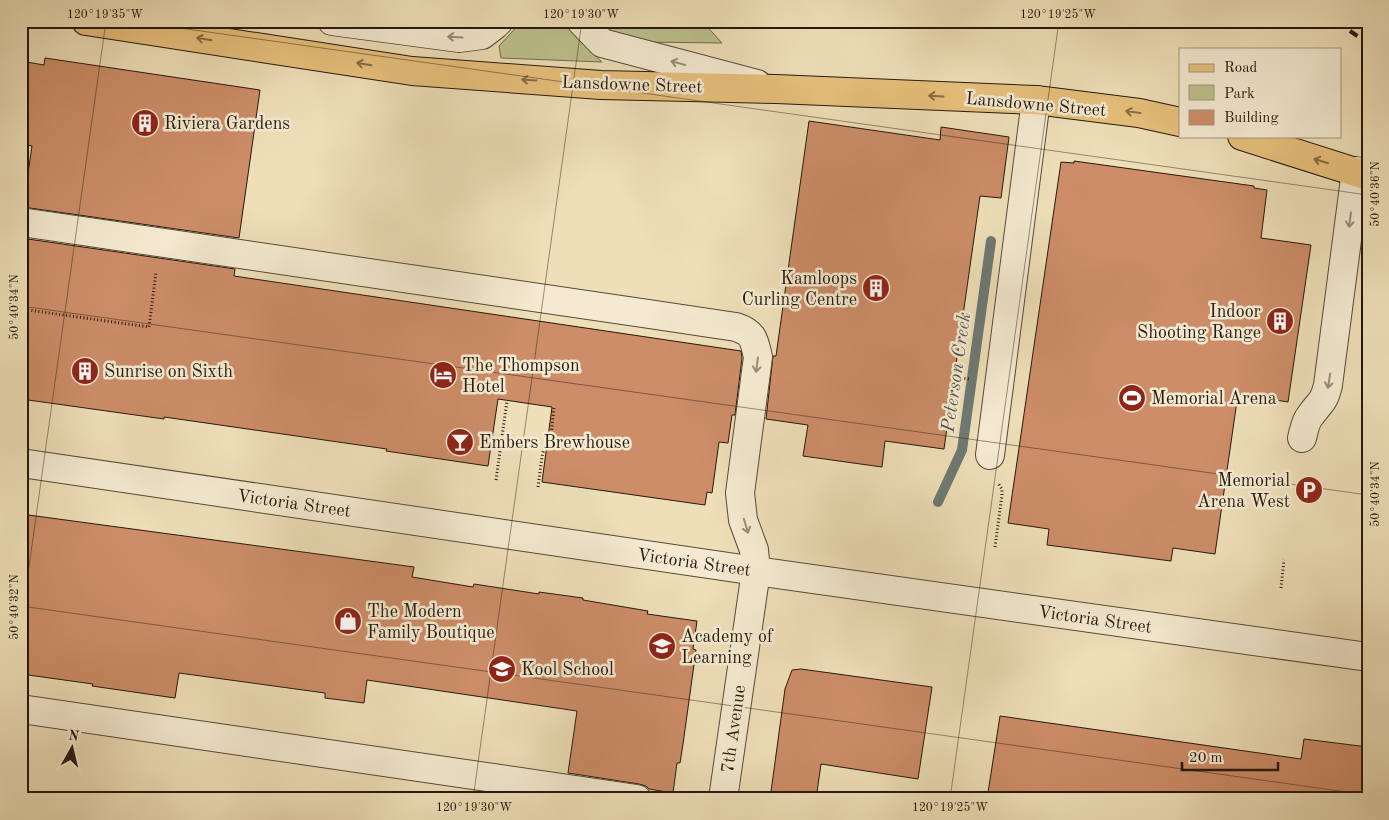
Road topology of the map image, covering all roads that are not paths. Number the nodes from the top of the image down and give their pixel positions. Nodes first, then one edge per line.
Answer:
1 (86, 21) edge
2 (332, 21) edge
3 (499, 21) edge
4 (582, 21) edge
5 (776, 89) junction
6 (1036, 100) junction
7 (1179, 122) edge
8 (1248, 138) edge
9 (1362, 173) edge
10 (21, 222) edge
11 (1302, 438) dead end
12 (990, 455) dead end
13 (21, 463) edge
14 (756, 571) junction
15 (1368, 657) edge
16 (21, 709) edge
17 (637, 799) edge
18 (723, 799) edge

5 -> 1 main road, Lansdowne Street
3 -> 2 street
5 -> 4 street
6 -> 5 main road, Lansdowne Street
7 -> 6 main road, Lansdowne Street
6 - 12 street
9 -> 8 main road
9 -> 11 street
10 -> 14 street, 7th Avenue
13 - 14 street, Victoria Street
14 - 15 street, Victoria Street
14 - 18 street, 7th Avenue
16 - 17 street

